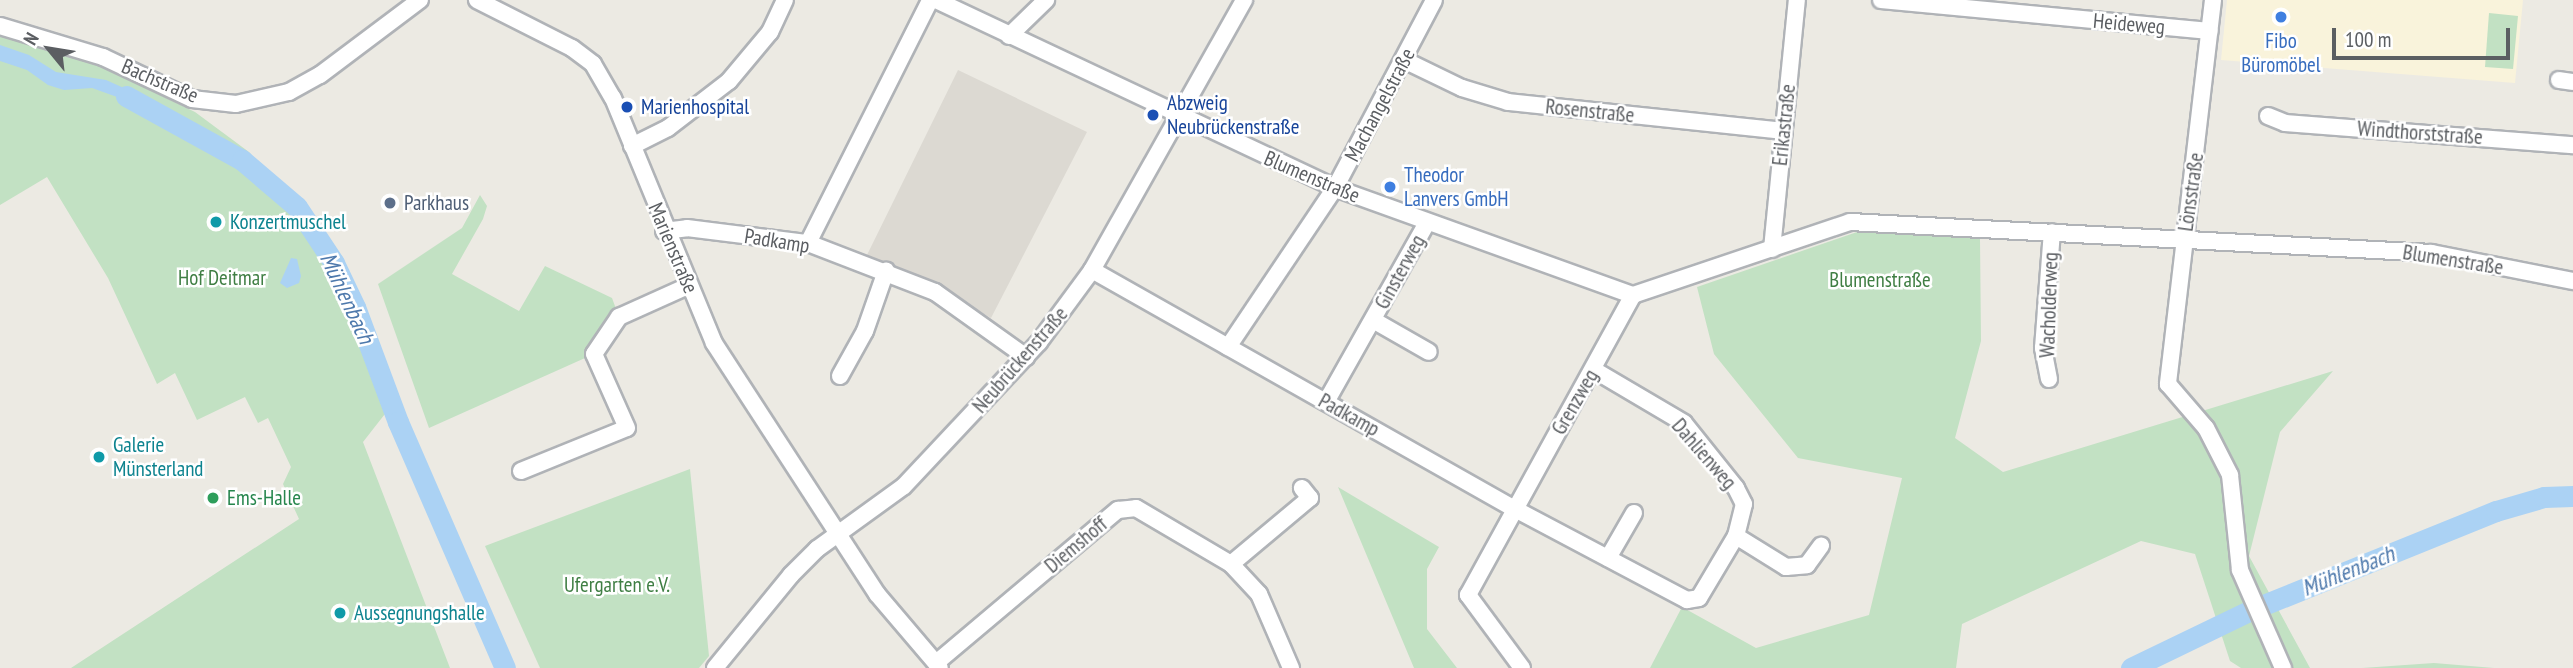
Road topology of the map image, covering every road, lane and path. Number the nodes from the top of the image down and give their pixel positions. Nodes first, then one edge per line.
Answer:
1 (421, 0) edge
2 (477, 0) edge
3 (785, 0) edge
4 (930, 0) edge
5 (936, 0) edge
6 (1046, 0) edge
7 (1244, 0) edge
8 (1434, 0) edge
9 (1797, 0) edge
10 (1881, 0) edge
11 (2213, 0) edge
12 (0, 26) edge
13 (2210, 31) junction
14 (1009, 36) junction
15 (1404, 60) junction
16 (2268, 116) dead end
17 (1179, 118) junction
18 (1783, 131) junction
19 (2573, 145) edge
20 (632, 146) junction
21 (1335, 188) junction
22 (1427, 223) junction
23 (664, 231) junction
24 (2052, 232) junction
25 (2186, 239) junction
26 (808, 243) junction
27 (1772, 249) junction
28 (1091, 270) junction
29 (886, 271) junction
30 (2573, 281) edge
31 (688, 286) junction
32 (1633, 295) junction
33 (1373, 320) junction
34 (1228, 347) junction
35 (1429, 352) dead end
36 (1026, 357) junction
37 (1594, 370) junction
38 (840, 376) dead end
39 (2049, 379) dead end
40 (1326, 402) junction
41 (521, 471) dead end
42 (1302, 488) dead end
43 (1513, 508) junction
44 (1633, 513) dead end
45 (838, 536) junction
46 (1736, 536) junction
47 (1821, 546) dead end
48 (1608, 558) junction
49 (1231, 564) junction
50 (1687, 600) joint
51 (724, 665) edge
52 (938, 665) edge
53 (1291, 668) edge
54 (1522, 668) edge
55 (2283, 668) edge

1 - 12 street, Bachstraße
2 - 20 street, Marienstraße
3 - 20 street
4 - 26 street
5 - 14 street, Blumenstraße
6 - 14 street
7 - 17 street, Neubrückenstraße
8 - 15 street, Machangelstraße
9 - 18 street, Erikastraße
10 - 13 street, Heideweg
11 - 13 street, Lönsstraße
13 - 25 street, Lönsstraße
14 - 17 street, Blumenstraße
15 - 18 street, Rosenstraße
15 - 21 street, Machangelstraße
16 - 19 street, Windthorststraße
17 - 21 street, Blumenstraße
17 - 28 street, Neubrückenstraße
18 - 27 street, Erikastraße
20 - 23 street, Marienstraße
21 - 22 street, Blumenstraße
21 - 34 street, Machangelstraße
22 - 32 street, Blumenstraße
22 - 33 street, Ginsterweg
23 - 26 street, Padkamp
23 - 31 street, Marienstraße
24 - 25 street, Blumenstraße
24 - 27 street, Blumenstraße
24 - 39 street, Wacholderweg
25 - 30 street, Blumenstraße
25 - 55 street, Lönsstraße
26 - 29 street, Padkamp
27 - 32 street, Blumenstraße
28 - 34 street, Padkamp
28 - 36 street, Neubrückenstraße
29 - 36 street, Padkamp
29 - 38 street
31 - 41 street
31 - 45 street, Marienstraße
32 - 37 street, Grenzweg
33 - 35 street, Ginsterweg
33 - 40 street, Ginsterweg
34 - 40 street, Padkamp
36 - 45 street, Neubrückenstraße
37 - 43 street, Grenzweg
37 - 46 street, Dahlienweg
40 - 43 street, Padkamp
42 - 49 street
43 - 48 street, Padkamp
43 - 54 street, Grenzweg
44 - 48 street
45 - 51 street, Neubrückenstraße
45 - 52 street, Diemshoff
46 - 47 street
46 - 50 street, Dahlienweg
48 - 50 street, Padkamp
49 - 52 street, Diemshoff
49 - 53 street, Diemshoff

